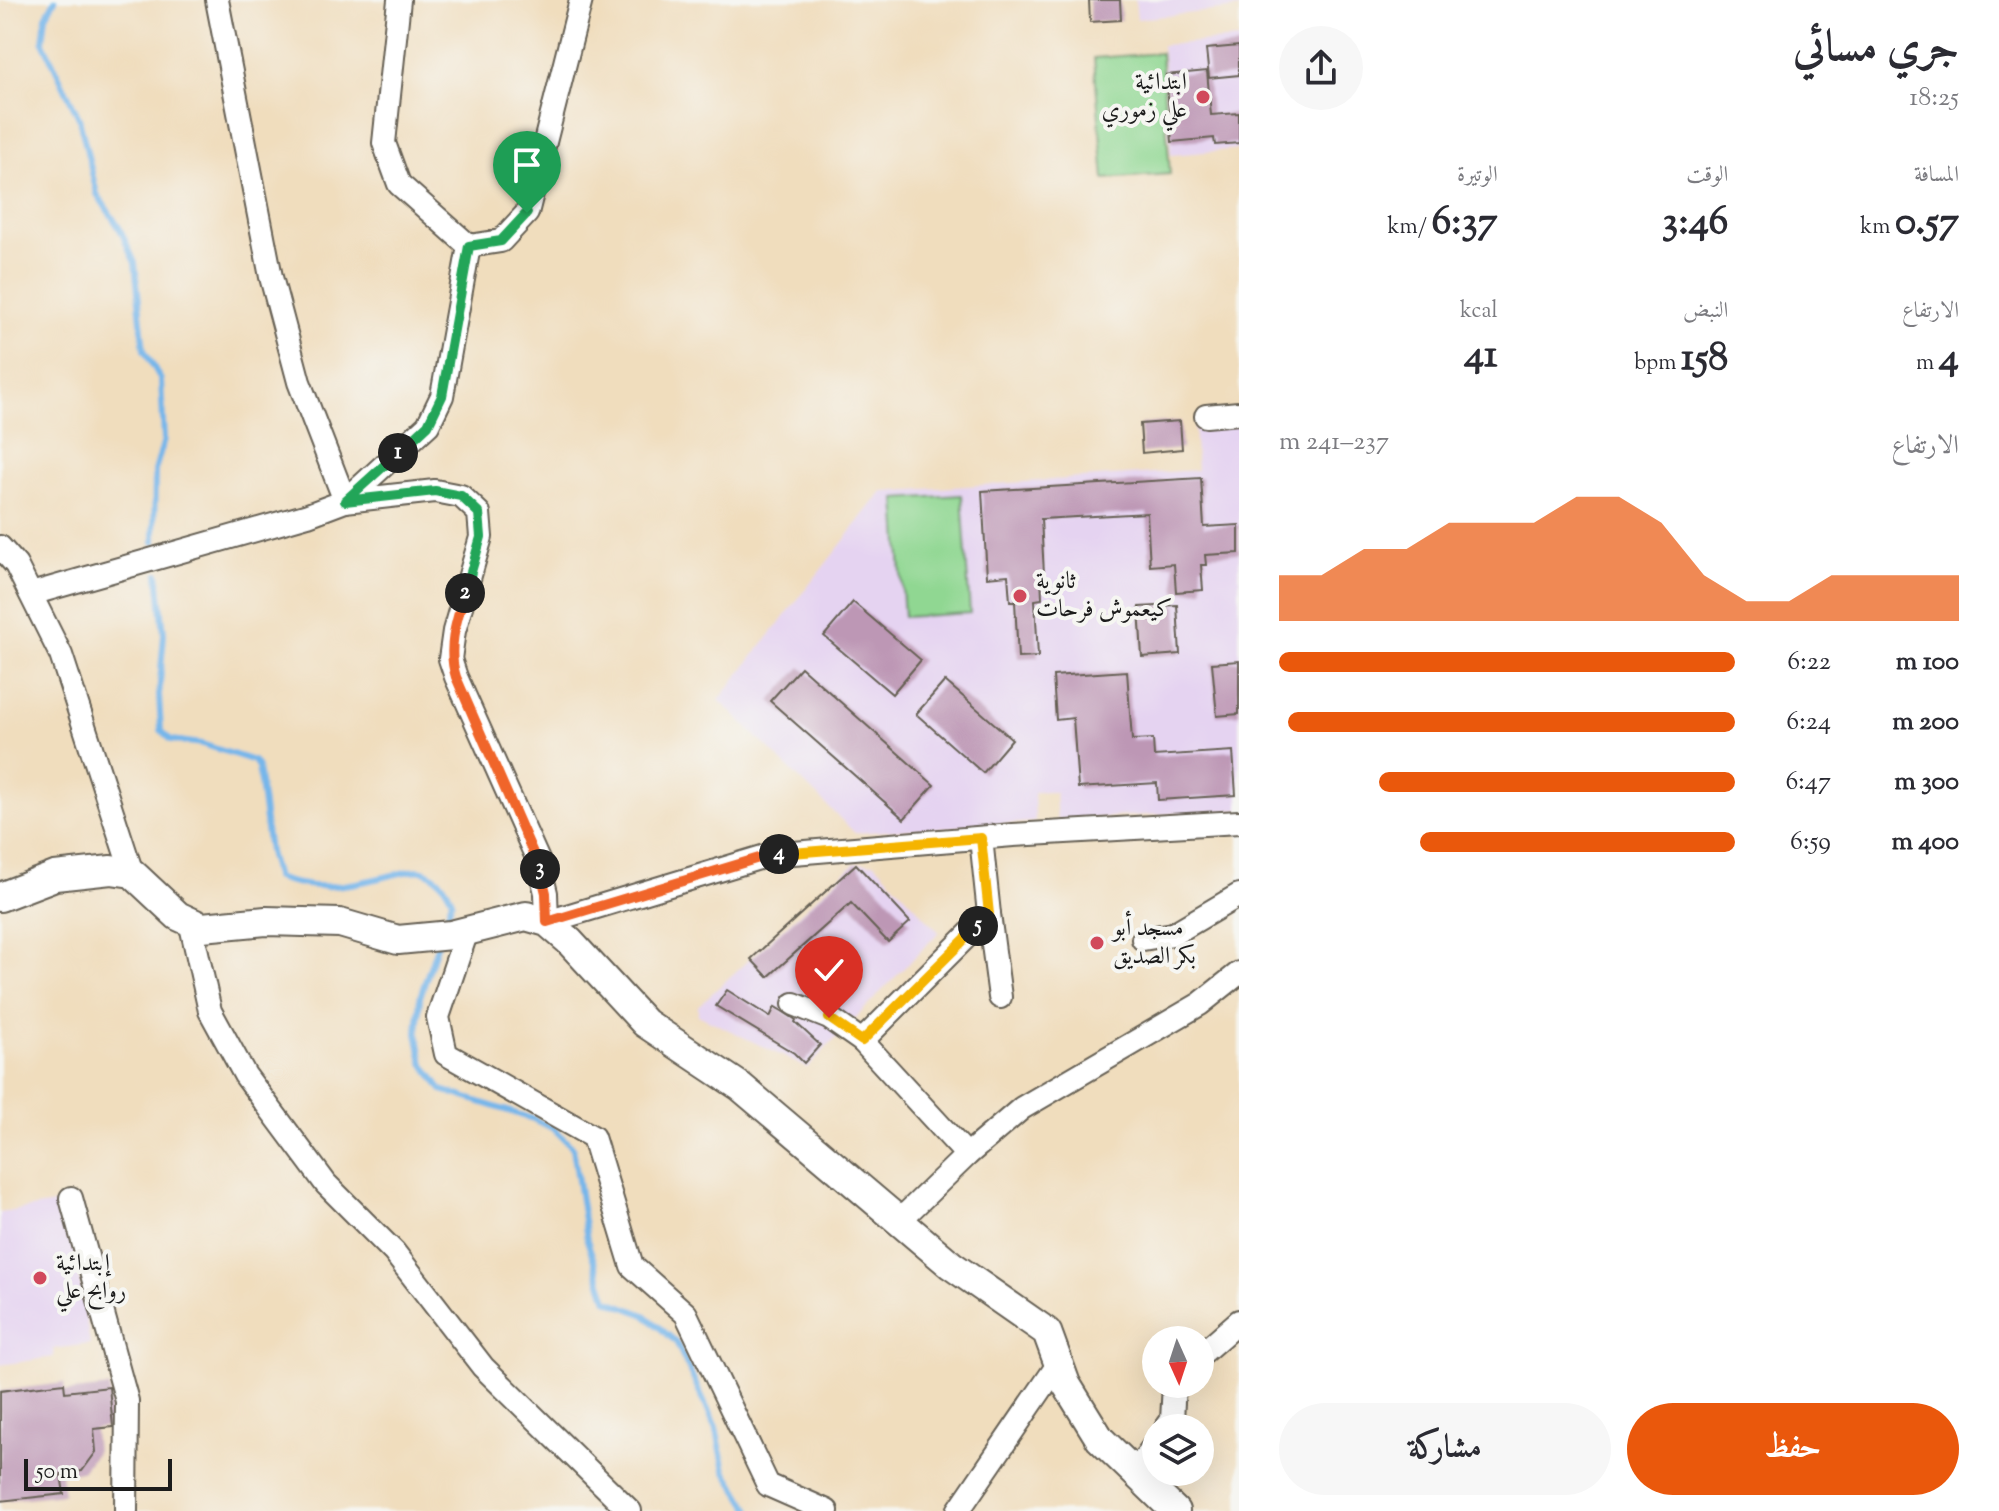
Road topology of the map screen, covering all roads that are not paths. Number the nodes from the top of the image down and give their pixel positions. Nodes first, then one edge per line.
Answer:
1 (217, 0) edge
2 (399, 0) edge
3 (581, 0) edge
4 (469, 246) junction
5 (1239, 413) edge
6 (1206, 416) dead end
7 (345, 501) junction
8 (0, 547) edge
9 (31, 594) junction
10 (1239, 822) edge
11 (981, 838) junction
12 (132, 873) junction
13 (1239, 895) edge
14 (0, 897) edge
15 (989, 914) junction
16 (190, 921) junction
17 (547, 922) junction
18 (449, 934) junction
19 (1143, 939) dead end
20 (1239, 973) edge
21 (1000, 997) dead end
22 (794, 1004) dead end
23 (862, 1041) junction
24 (967, 1155) junction
25 (71, 1198) dead end
26 (899, 1221) junction
27 (1239, 1321) edge
28 (1214, 1343) edge
29 (1059, 1363) junction
30 (1142, 1462) edge
31 (1134, 1473) junction
32 (126, 1511) edge
33 (630, 1511) edge
34 (827, 1511) edge
35 (958, 1511) edge
36 (1175, 1511) edge

1 - 7 street
2 - 4 street
3 - 4 street
4 - 7 street
5 - 6 street
7 - 9 street
7 - 17 street
8 - 9 street
9 - 12 street
10 - 11 street
11 - 15 street
11 - 17 street
12 - 14 main road
12 - 16 main road
13 - 19 street
15 - 21 street
15 - 23 street
16 - 18 main road
16 - 33 street
17 - 18 main road
17 - 26 main road
18 - 34 street
20 - 24 street
22 - 23 street
23 - 24 street
24 - 26 street
25 - 32 street
26 - 29 main road
27 - 28 street
29 - 31 main road
29 - 35 street
30 - 31 street
31 - 36 main road

